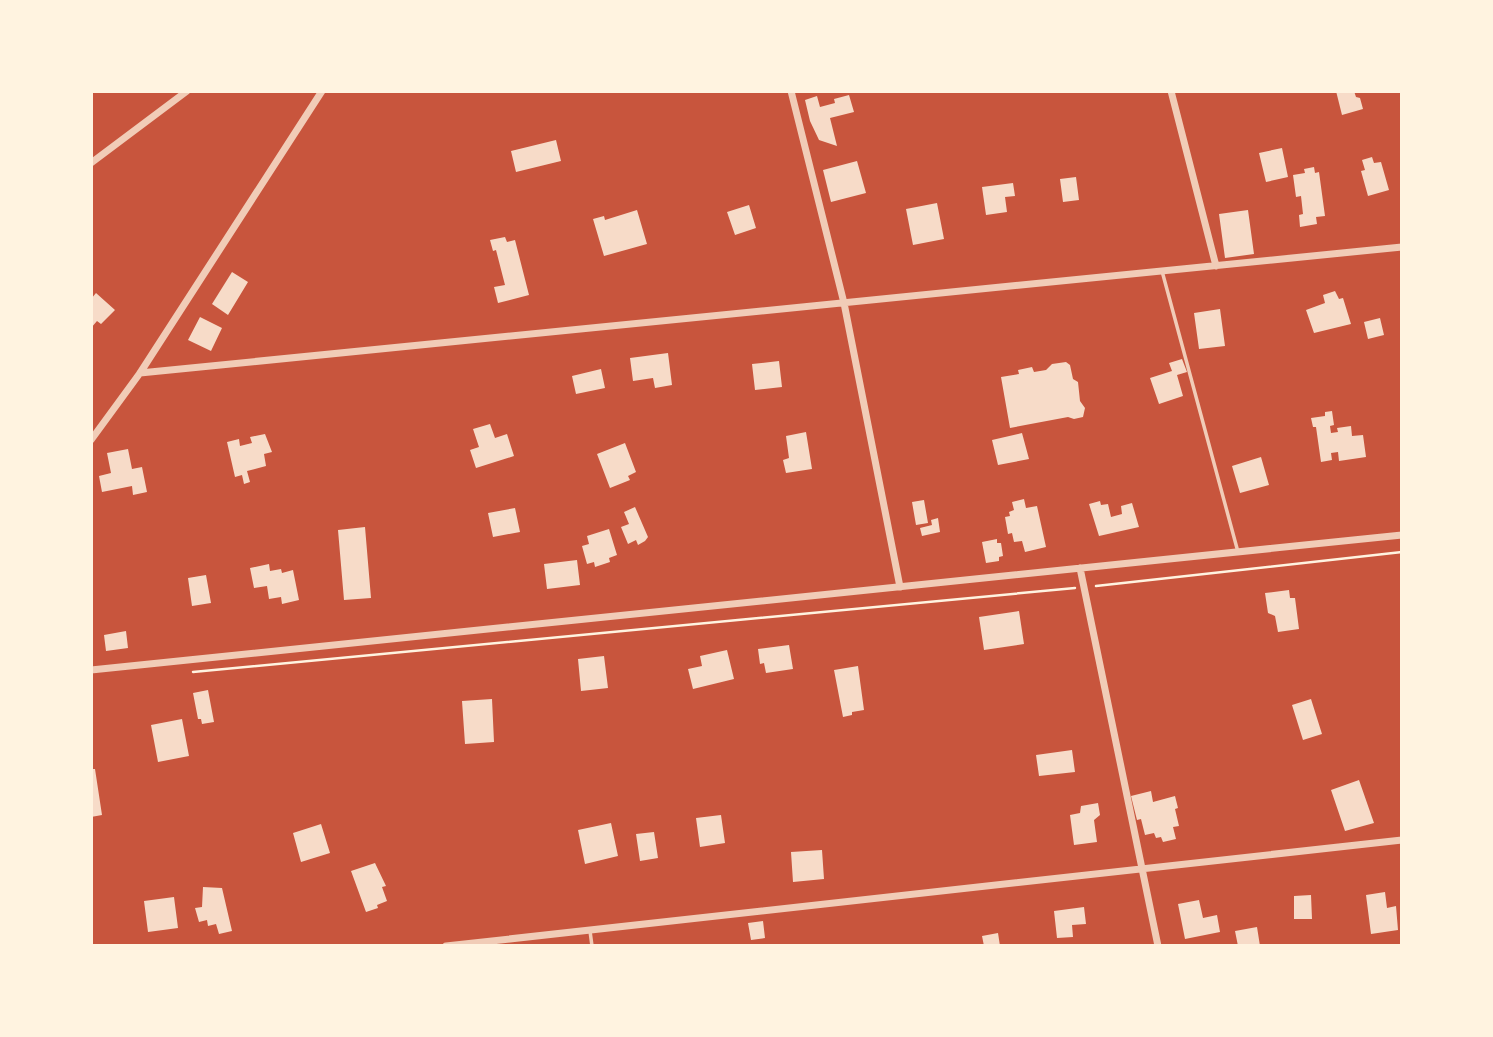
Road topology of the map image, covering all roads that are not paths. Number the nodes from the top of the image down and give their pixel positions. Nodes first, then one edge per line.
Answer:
1 (187, 91) edge
2 (322, 91) edge
3 (790, 91) edge
4 (1171, 91) edge
5 (91, 163) edge
6 (1402, 247) edge
7 (1216, 266) junction
8 (1162, 271) junction
9 (844, 303) junction
10 (140, 373) junction
11 (91, 440) edge
12 (1402, 535) edge
13 (1238, 552) junction
14 (1080, 568) junction
15 (900, 587) junction
16 (91, 670) edge
17 (1402, 840) edge
18 (1142, 869) junction
19 (590, 930) junction
20 (446, 946) edge
21 (592, 946) edge
22 (1158, 946) edge

1 - 5 street
2 - 10 street
3 - 9 street
4 - 7 street
6 - 7 street
7 - 8 street
8 - 9 street
8 - 13 lane
9 - 10 street
9 - 15 street
10 - 11 street
12 - 13 street
13 - 14 street
14 - 15 street
14 - 18 street
15 - 16 street
17 - 18 street
18 - 19 street
18 - 22 street
19 - 20 street
19 - 21 lane

